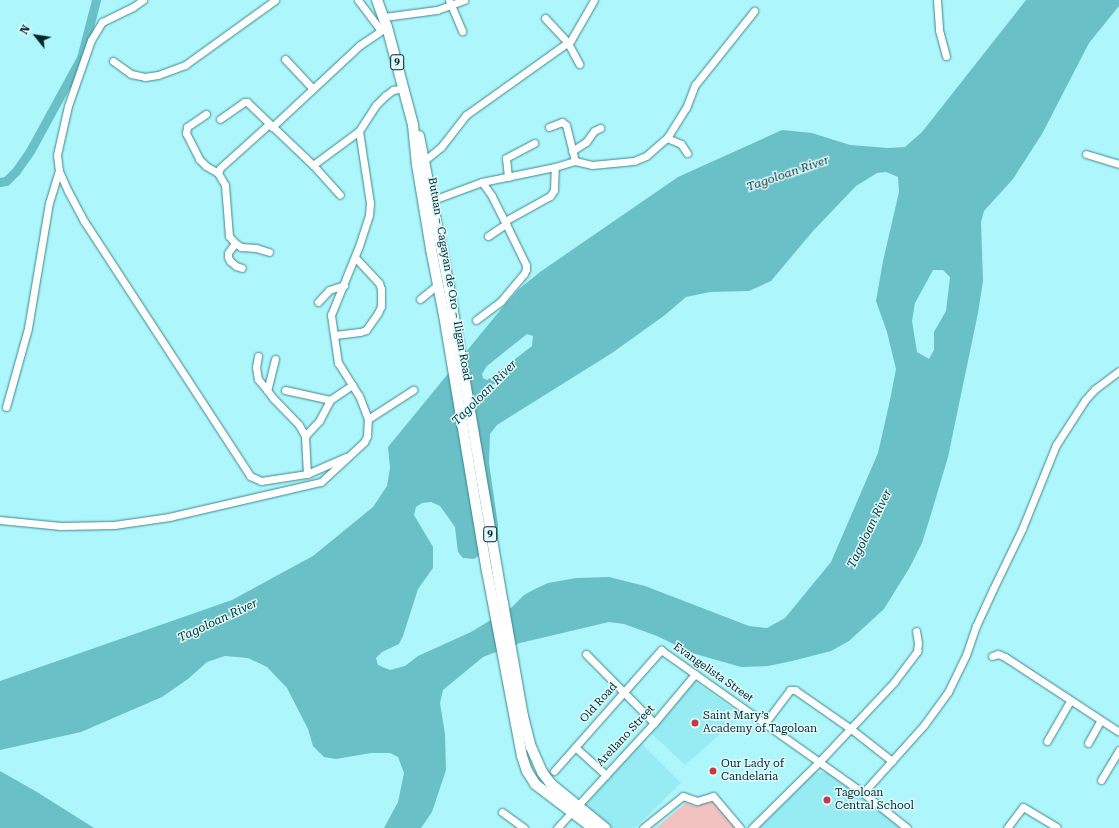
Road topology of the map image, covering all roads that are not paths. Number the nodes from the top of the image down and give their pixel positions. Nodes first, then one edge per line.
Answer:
1 (143, 0) edge
2 (275, 0) edge
3 (358, 0) edge
4 (377, 0) edge
5 (464, 0) edge
6 (594, 0) edge
7 (938, 0) edge
8 (450, 2) edge
9 (754, 11) dead end
10 (545, 18) dead end
11 (384, 25) junction
12 (462, 31) dead end
13 (568, 43) junction
14 (946, 56) dead end
15 (285, 59) dead end
16 (112, 61) dead end
17 (579, 64) dead end
18 (404, 88) junction
19 (313, 89) junction
20 (206, 114) dead end
21 (220, 119) dead end
22 (413, 125) junction
23 (271, 126) junction
24 (548, 127) dead end
25 (600, 128) dead end
26 (359, 131) junction
27 (667, 138) junction
28 (534, 143) dead end
29 (572, 151) junction
30 (687, 153) dead end
31 (1086, 154) dead end
32 (425, 160) junction
33 (575, 161) junction
34 (1119, 164) edge
35 (313, 165) junction
36 (555, 167) junction
37 (59, 171) junction
38 (218, 174) junction
39 (508, 177) junction
40 (482, 182) junction
41 (340, 195) dead end
42 (433, 200) junction
43 (505, 222) junction
44 (488, 236) dead end
45 (235, 244) junction
46 (269, 252) dead end
47 (355, 257) junction
48 (242, 268) dead end
49 (344, 285) junction
50 (437, 285) junction
51 (420, 299) dead end
52 (318, 302) dead end
53 (476, 320) dead end
54 (335, 335) junction
55 (455, 354) junction
56 (258, 356) dead end
57 (275, 359) dead end
58 (1119, 371) edge
59 (352, 385) junction
60 (267, 390) junction
61 (285, 390) dead end
62 (413, 390) dead end
63 (330, 400) junction
64 (6, 407) dead end
65 (368, 419) junction
66 (305, 436) junction
67 (352, 454) junction
68 (307, 474) junction
69 (0, 520) edge
70 (916, 631) dead end
71 (661, 650) joint
72 (586, 654) dead end
73 (992, 656) dead end
74 (695, 674) junction
75 (623, 693) junction
76 (1070, 701) junction
77 (1100, 721) junction
78 (654, 723) junction
79 (765, 723) junction
80 (851, 728) junction
81 (1119, 732) edge
82 (1047, 741) dead end
83 (1088, 743) dead end
84 (575, 747) junction
85 (1119, 750) edge
86 (892, 761) junction
87 (819, 762) junction
88 (554, 771) dead end
89 (606, 775) junction
90 (1101, 780) dead end
91 (862, 793) junction
92 (574, 809) junction
93 (502, 812) dead end
94 (1056, 827) dead end
95 (524, 828) edge
96 (557, 828) edge
97 (593, 828) edge
98 (606, 828) edge
99 (643, 828) edge
100 (740, 828) edge
101 (752, 828) edge
102 (907, 828) edge
103 (1007, 828) edge

1 - 37 street
2 - 16 street
3 - 11 street
4 - 11 highway, Butuan – Cagayan de Oro – Iligan Road / 9
5 - 8 street
6 - 13 street
7 - 14 street
8 - 11 street
8 - 12 street
9 - 27 street
10 - 13 street
11 - 18 highway, Butuan – Cagayan de Oro – Iligan Road / 9
11 - 19 street
13 - 17 street
13 - 32 street
15 - 19 street
18 - 22 highway, Butuan – Cagayan de Oro – Iligan Road / 9
18 - 26 street
19 - 23 street
20 - 38 street
21 - 23 street
22 - 32 highway, Butuan – Cagayan de Oro – Iligan Road / 9
22 - 50 highway, Butuan – Cagayan de Oro – Iligan Road / 9
23 - 35 street
23 - 38 street
24 - 29 street
25 - 29 street
26 - 35 street
26 - 47 street
27 - 30 street
27 - 33 street
28 - 39 street
29 - 33 street
31 - 34 street
32 - 42 highway, Butuan – Cagayan de Oro – Iligan Road / 9
33 - 36 street
35 - 41 street
36 - 39 street
36 - 43 street
37 - 64 street
37 - 68 street
38 - 45 street
39 - 40 street
40 - 42 street
40 - 43 street
42 - 55 highway, Butuan – Cagayan de Oro – Iligan Road / 9
43 - 44 street
43 - 53 street
45 - 46 street
45 - 48 street
47 - 49 street
47 - 54 street
49 - 52 street
49 - 54 street
50 - 51 street
50 - 55 highway, Butuan – Cagayan de Oro – Iligan Road / 9
54 - 59 street
55 - 92 highway, Butuan – Cagayan de Oro – Iligan Road / 9
56 - 60 street
57 - 60 street
58 - 86 street
59 - 63 street
59 - 65 street
60 - 66 street
61 - 63 street
62 - 65 street
63 - 66 street
65 - 67 street
66 - 68 street
67 - 68 street
67 - 69 street
70 - 80 street
71 - 74 street, Evangelista Street
71 - 75 street, Old Road
72 - 75 street
73 - 76 street
74 - 78 street, Arellano Street
74 - 79 street, Evangelista Street
75 - 78 street
75 - 84 street, Old Road
76 - 77 street
76 - 82 street
77 - 81 street
77 - 83 street
78 - 89 street, Arellano Street
79 - 80 street
79 - 87 street, Evangelista Street
80 - 86 street
80 - 87 street
84 - 88 street, Old Road
84 - 89 street
85 - 90 street
86 - 91 street
87 - 91 street, Evangelista Street
87 - 101 street
89 - 92 street, Arellano Street
91 - 102 street, Evangelista Street
92 - 96 street, Arellano Street
92 - 97 highway, 9
92 - 98 highway, 9
93 - 95 street
94 - 103 street
99 - 100 street

